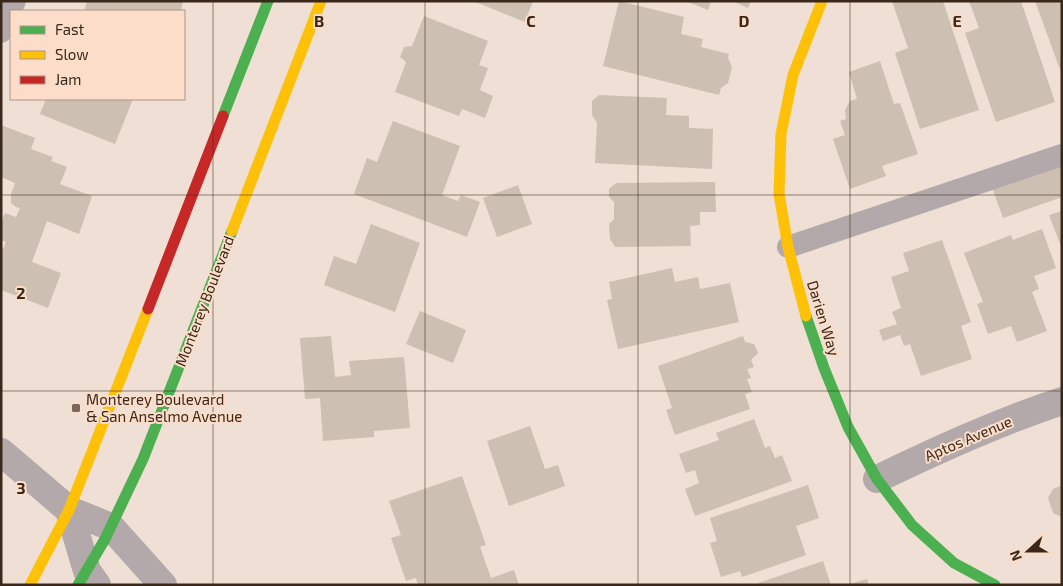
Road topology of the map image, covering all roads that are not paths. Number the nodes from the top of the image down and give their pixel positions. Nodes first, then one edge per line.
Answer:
1 (268, 1) edge
2 (321, 1) edge
3 (822, 1) edge
4 (10, 12) edge
5 (1, 32) edge
6 (1062, 155) edge
7 (788, 247) junction
8 (1062, 401) edge
9 (1, 452) edge
10 (876, 479) junction
11 (69, 510) junction
12 (111, 527) junction
13 (87, 580) edge
14 (30, 585) edge
15 (163, 585) edge
16 (994, 585) edge

1 - 11 main road
2 - 12 main road, Monterey Boulevard
3 - 7 main road, Darien Way
4 - 5 lane
6 - 7 lane
7 - 10 main road, Darien Way
8 - 10 street, Aptos Avenue
9 - 11 street
10 - 16 main road, Darien Way
11 - 12 street
11 - 13 street
11 - 14 main road
12 - 13 main road, Monterey Boulevard
12 - 15 street

